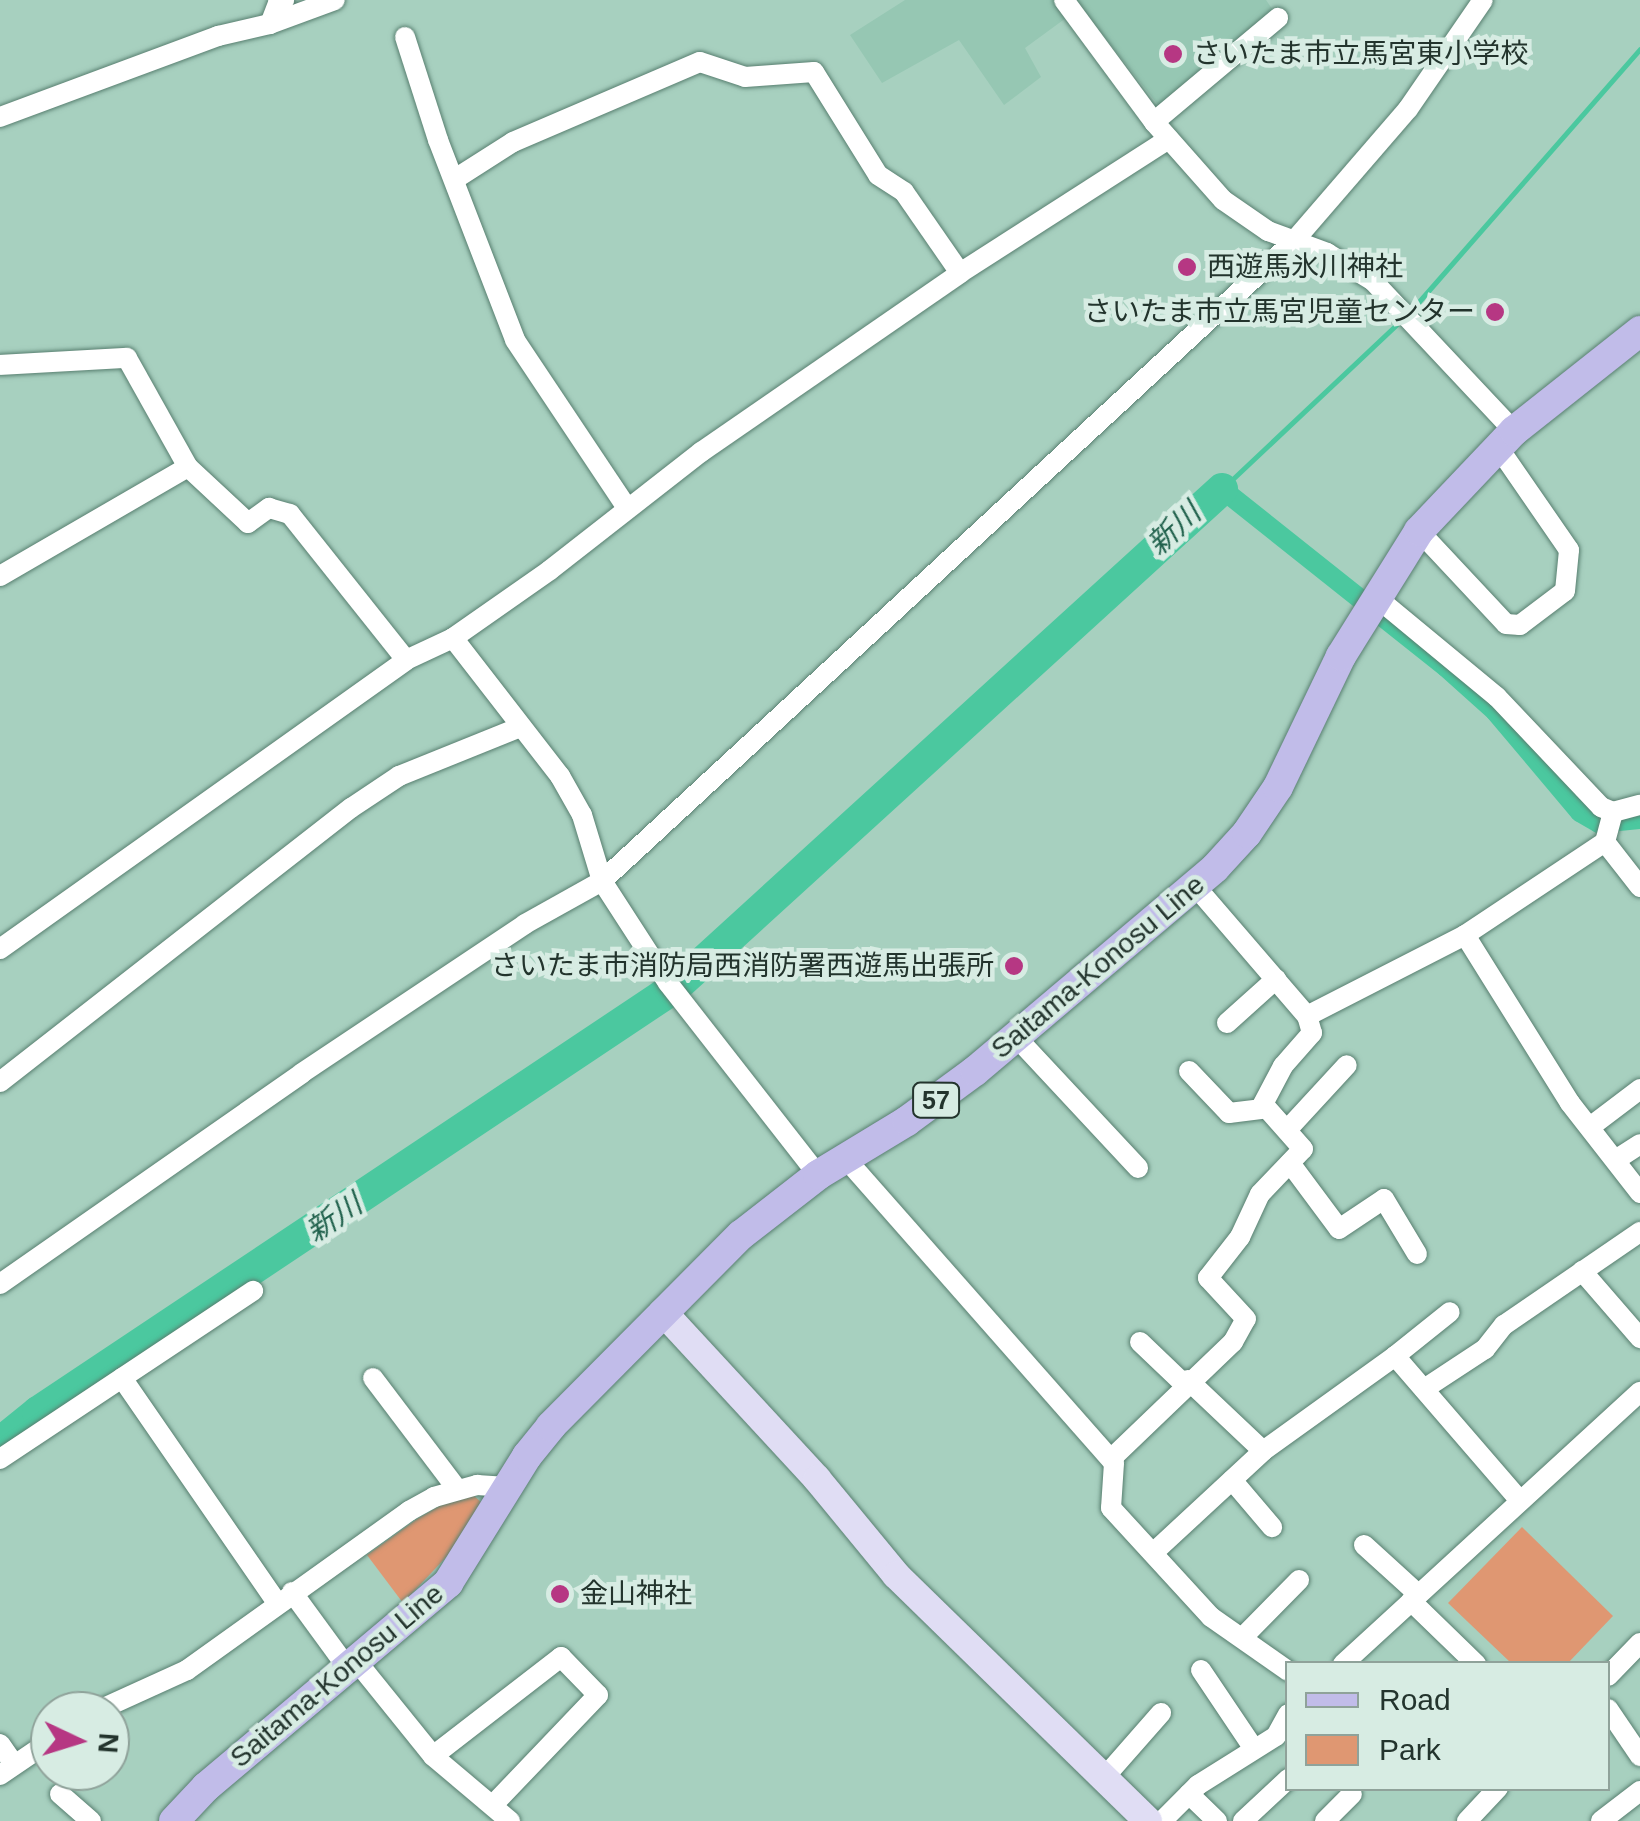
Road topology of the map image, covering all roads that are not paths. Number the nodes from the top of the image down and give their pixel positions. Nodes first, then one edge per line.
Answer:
1 (284, 0) edge
2 (336, 0) edge
3 (1064, 0) edge
4 (1483, 0) edge
5 (1278, 18) dead end
6 (270, 24) junction
7 (405, 37) dead end
8 (0, 118) edge
9 (1154, 122) junction
10 (1169, 138) junction
11 (455, 179) junction
12 (1294, 241) junction
13 (960, 273) junction
14 (1640, 330) edge
15 (0, 365) edge
16 (1506, 439) junction
17 (188, 467) junction
18 (626, 508) junction
19 (1419, 530) junction
20 (0, 576) edge
21 (1376, 596) junction
22 (453, 638) junction
23 (406, 660) junction
24 (520, 726) junction
25 (1640, 804) edge
26 (1614, 812) junction
27 (1606, 842) junction
28 (602, 881) junction
29 (1196, 886) junction
30 (1640, 887) edge
31 (1465, 935) junction
32 (0, 949) edge
33 (1276, 979) junction
34 (1307, 1016) junction
35 (1228, 1023) dead end
36 (1016, 1037) junction
37 (1346, 1065) dead end
38 (1189, 1071) dead end
39 (0, 1080) edge
40 (1640, 1089) edge
41 (1268, 1108) junction
42 (1590, 1127) junction
43 (1287, 1130) junction
44 (1640, 1144) edge
45 (1616, 1158) junction
46 (846, 1159) junction
47 (1290, 1162) junction
48 (1138, 1168) dead end
49 (818, 1174) junction
50 (1640, 1193) edge
51 (1640, 1232) edge
52 (1417, 1254) dead end
53 (1582, 1272) junction
54 (0, 1284) edge
55 (253, 1291) dead end
56 (663, 1312) junction
57 (1450, 1312) dead end
58 (1640, 1338) edge
59 (1140, 1342) dead end
60 (1394, 1356) junction
61 (122, 1378) junction
62 (372, 1378) dead end
63 (1186, 1382) junction
64 (1424, 1389) junction
65 (1636, 1402) edge
66 (1264, 1451) junction
67 (0, 1459) edge
68 (1110, 1459) junction
69 (1232, 1480) junction
70 (508, 1487) junction
71 (457, 1490) junction
72 (1520, 1502) junction
73 (1272, 1527) dead end
74 (1364, 1544) dead end
75 (1153, 1553) junction
76 (1300, 1580) dead end
77 (1415, 1597) junction
78 (285, 1598) junction
79 (1243, 1637) junction
80 (1640, 1643) edge
81 (1345, 1661) edge
82 (1473, 1661) edge
83 (353, 1666) junction
84 (1285, 1669) edge
85 (1201, 1670) dead end
86 (1610, 1674) edge
87 (130, 1696) edge
88 (1610, 1712) edge
89 (1160, 1713) dead end
90 (1285, 1720) edge
91 (0, 1744) edge
92 (1254, 1750) junction
93 (30, 1754) edge
94 (434, 1756) junction
95 (1640, 1756) edge
96 (7, 1770) edge
97 (1104, 1779) junction
98 (1285, 1783) edge
99 (1640, 1790) edge
100 (1495, 1791) edge
101 (60, 1794) dead end
102 (1189, 1794) junction
103 (1352, 1794) dead end
104 (492, 1806) junction
105 (91, 1821) edge
106 (174, 1821) edge
107 (510, 1821) edge
108 (1148, 1821) edge
109 (1162, 1821) edge
110 (1216, 1821) edge
111 (1243, 1821) edge
112 (1324, 1821) edge
113 (1466, 1821) edge
114 (1601, 1821) edge

1 - 6 street
2 - 6 street
3 - 9 street
4 - 12 street
5 - 9 street
6 - 8 street
7 - 11 street
9 - 10 street
10 - 12 street
10 - 13 street
11 - 13 street
11 - 18 street
12 - 16 street
12 - 28 street
13 - 18 street
14 - 16 main road, Saitama-Konosu Line / 57
15 - 17 street
16 - 19 main road, Saitama-Konosu Line / 57
16 - 19 street
17 - 20 street
17 - 23 street
18 - 22 street
19 - 21 main road, Saitama-Konosu Line / 57
21 - 26 street
21 - 29 main road, Saitama-Konosu Line / 57
22 - 23 street
22 - 24 street
23 - 32 street
24 - 28 street
24 - 39 street
25 - 26 street
26 - 27 street
27 - 30 street
27 - 31 street
28 - 49 street
28 - 54 street
29 - 33 street
29 - 36 main road, Saitama-Konosu Line / 57
31 - 34 street
31 - 42 street
33 - 34 street
33 - 35 street
34 - 41 street
36 - 46 main road, Saitama-Konosu Line / 57
36 - 48 street
37 - 43 street
38 - 41 street
40 - 42 street
41 - 43 street
42 - 45 street
43 - 47 street
44 - 45 street
45 - 50 street
46 - 49 main road, Saitama-Konosu Line / 57
46 - 68 street
47 - 52 street
47 - 63 street
49 - 56 main road, Saitama-Konosu Line / 57
51 - 53 street
53 - 58 street
53 - 64 street
55 - 61 street
56 - 70 main road, Saitama-Konosu Line / 57
56 - 97 street
57 - 60 street
59 - 63 street
60 - 64 street
60 - 66 street
61 - 67 street
61 - 78 street
62 - 71 street
63 - 66 street
63 - 68 street
64 - 72 street
65 - 72 street
66 - 69 street
68 - 75 street
69 - 73 street
69 - 75 street
70 - 71 street
70 - 83 main road, Saitama-Konosu Line / 57
71 - 78 street
72 - 77 street
74 - 77 street
75 - 79 street
76 - 79 street
77 - 81 street
77 - 82 street
78 - 83 street
78 - 87 street
79 - 84 street
80 - 86 street
83 - 94 street
83 - 106 main road, Saitama-Konosu Line / 57
85 - 92 street
88 - 95 street
89 - 97 street
90 - 92 street
91 - 96 street
92 - 102 street
93 - 96 street
94 - 104 street
94 - 104 street
97 - 108 street
98 - 111 street
99 - 114 street
100 - 113 street
101 - 105 street
102 - 109 street
102 - 110 street
103 - 112 street
104 - 107 street

